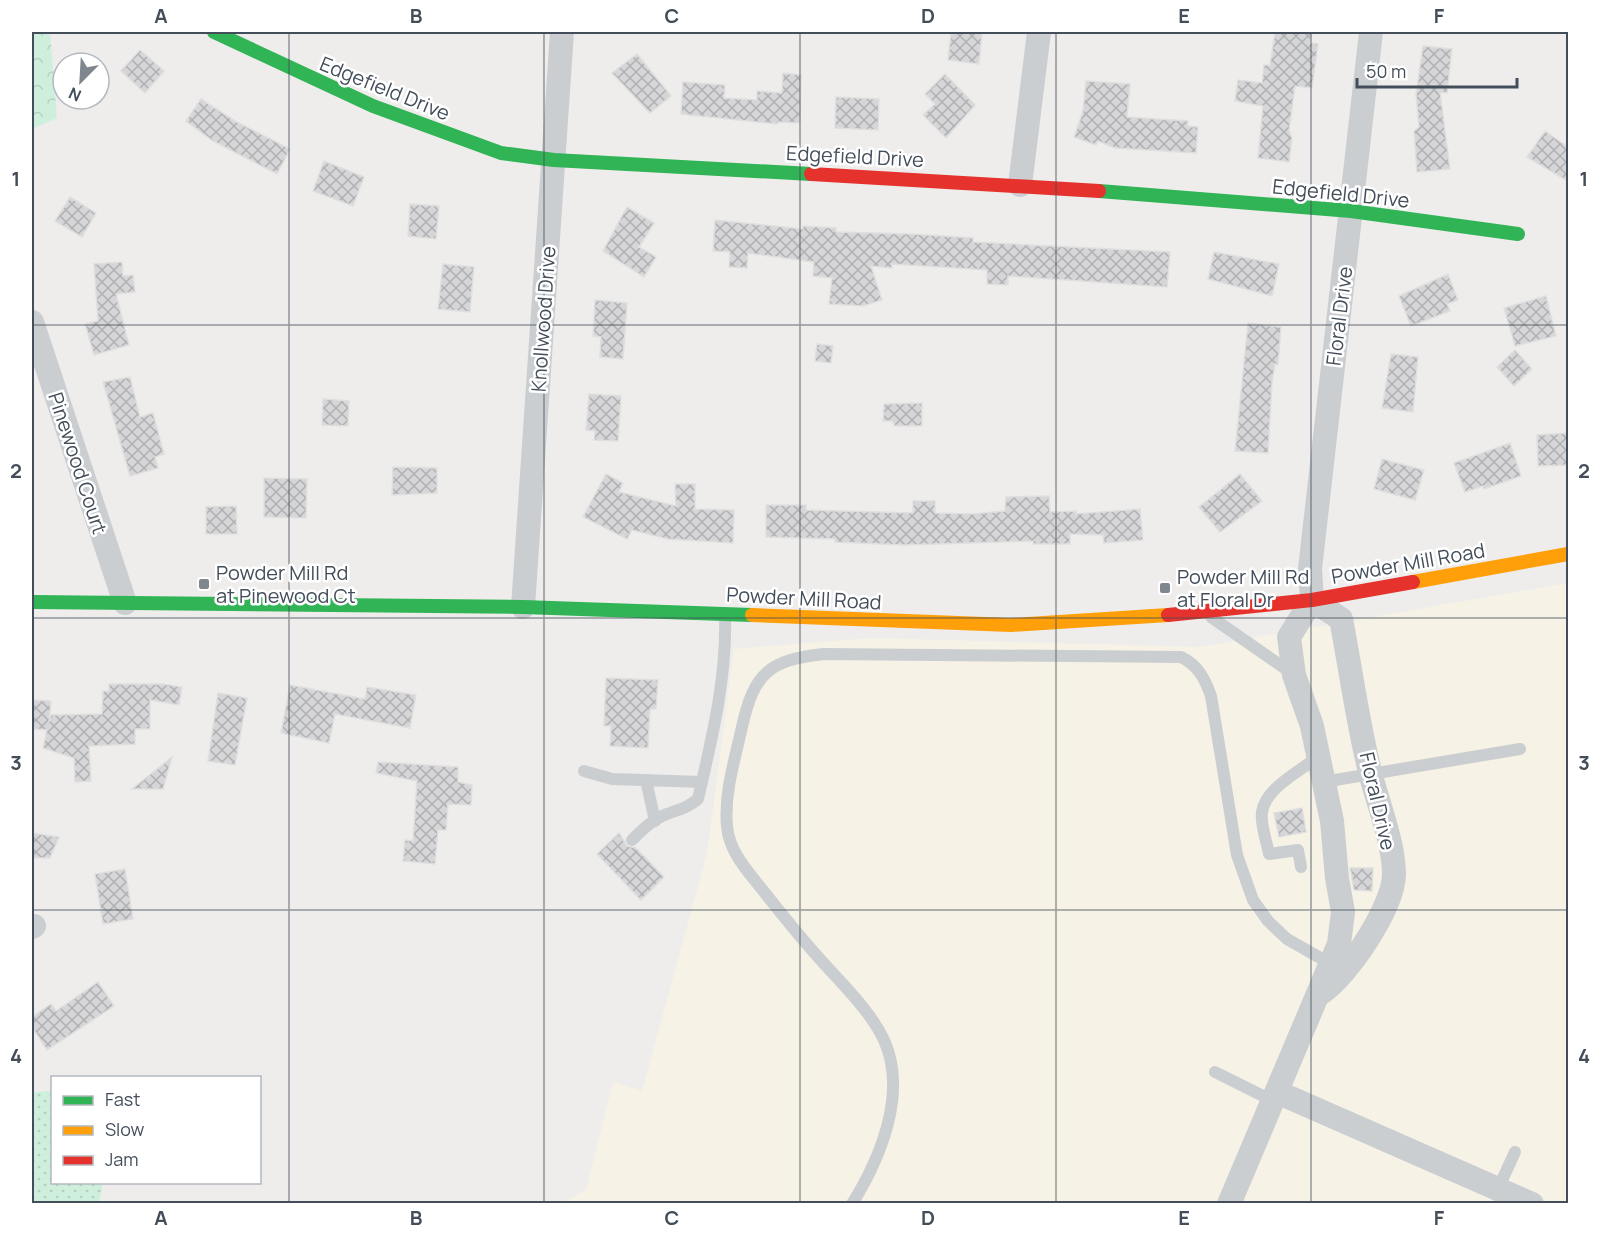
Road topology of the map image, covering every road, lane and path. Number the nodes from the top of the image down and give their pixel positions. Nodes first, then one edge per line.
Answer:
1 (214, 32) edge
2 (562, 32) edge
3 (1039, 32) edge
4 (1371, 32) edge
5 (554, 160) junction
6 (1020, 185) junction
7 (1351, 211) junction
8 (1518, 234) dead end
9 (32, 322) edge
10 (1569, 554) edge
11 (1312, 600) junction
12 (32, 602) edge
13 (125, 603) junction
14 (523, 607) junction
15 (1202, 611) junction
16 (725, 614) junction
17 (1294, 675) junction
18 (1520, 749) dead end
19 (1317, 757) junction
20 (584, 771) dead end
21 (1371, 775) junction
22 (646, 780) junction
23 (702, 782) junction
24 (1323, 783) junction
25 (655, 821) junction
26 (632, 840) dead end
27 (1301, 867) dead end
28 (1331, 964) junction
29 (1318, 994) junction
30 (1215, 1072) dead end
31 (1275, 1097) junction
32 (1515, 1152) dead end
33 (1498, 1189) junction
34 (852, 1203) edge
35 (1229, 1203) edge
36 (1532, 1203) edge

1 - 5 main road, Edgefield Drive
2 - 5 street, Knollwood Drive
3 - 6 street
4 - 7 street, Floral Drive
5 - 6 main road, Edgefield Drive
5 - 14 street, Knollwood Drive
6 - 7 main road, Edgefield Drive
7 - 8 main road, Edgefield Drive
7 - 11 street, Floral Drive
9 - 13 street, Pinewood Court
10 - 11 main road, Powder Mill Road
11 - 15 main road, Powder Mill Road
11 - 17 street
11 - 21 street, Floral Drive
12 - 13 main road, Powder Mill Road
13 - 14 main road, Powder Mill Road
14 - 16 main road, Powder Mill Road
15 - 16 main road, Powder Mill Road
15 - 17 lane
16 - 23 lane
17 - 19 street
18 - 21 lane
19 - 24 street
19 - 27 lane
20 - 22 lane
21 - 24 lane
21 - 29 street, Floral Drive
22 - 23 lane
22 - 25 lane
23 - 25 lane
24 - 28 street
25 - 26 lane
28 - 29 street
28 - 34 lane
29 - 31 street
30 - 31 lane
31 - 33 street
31 - 35 street
32 - 33 lane
33 - 36 street

